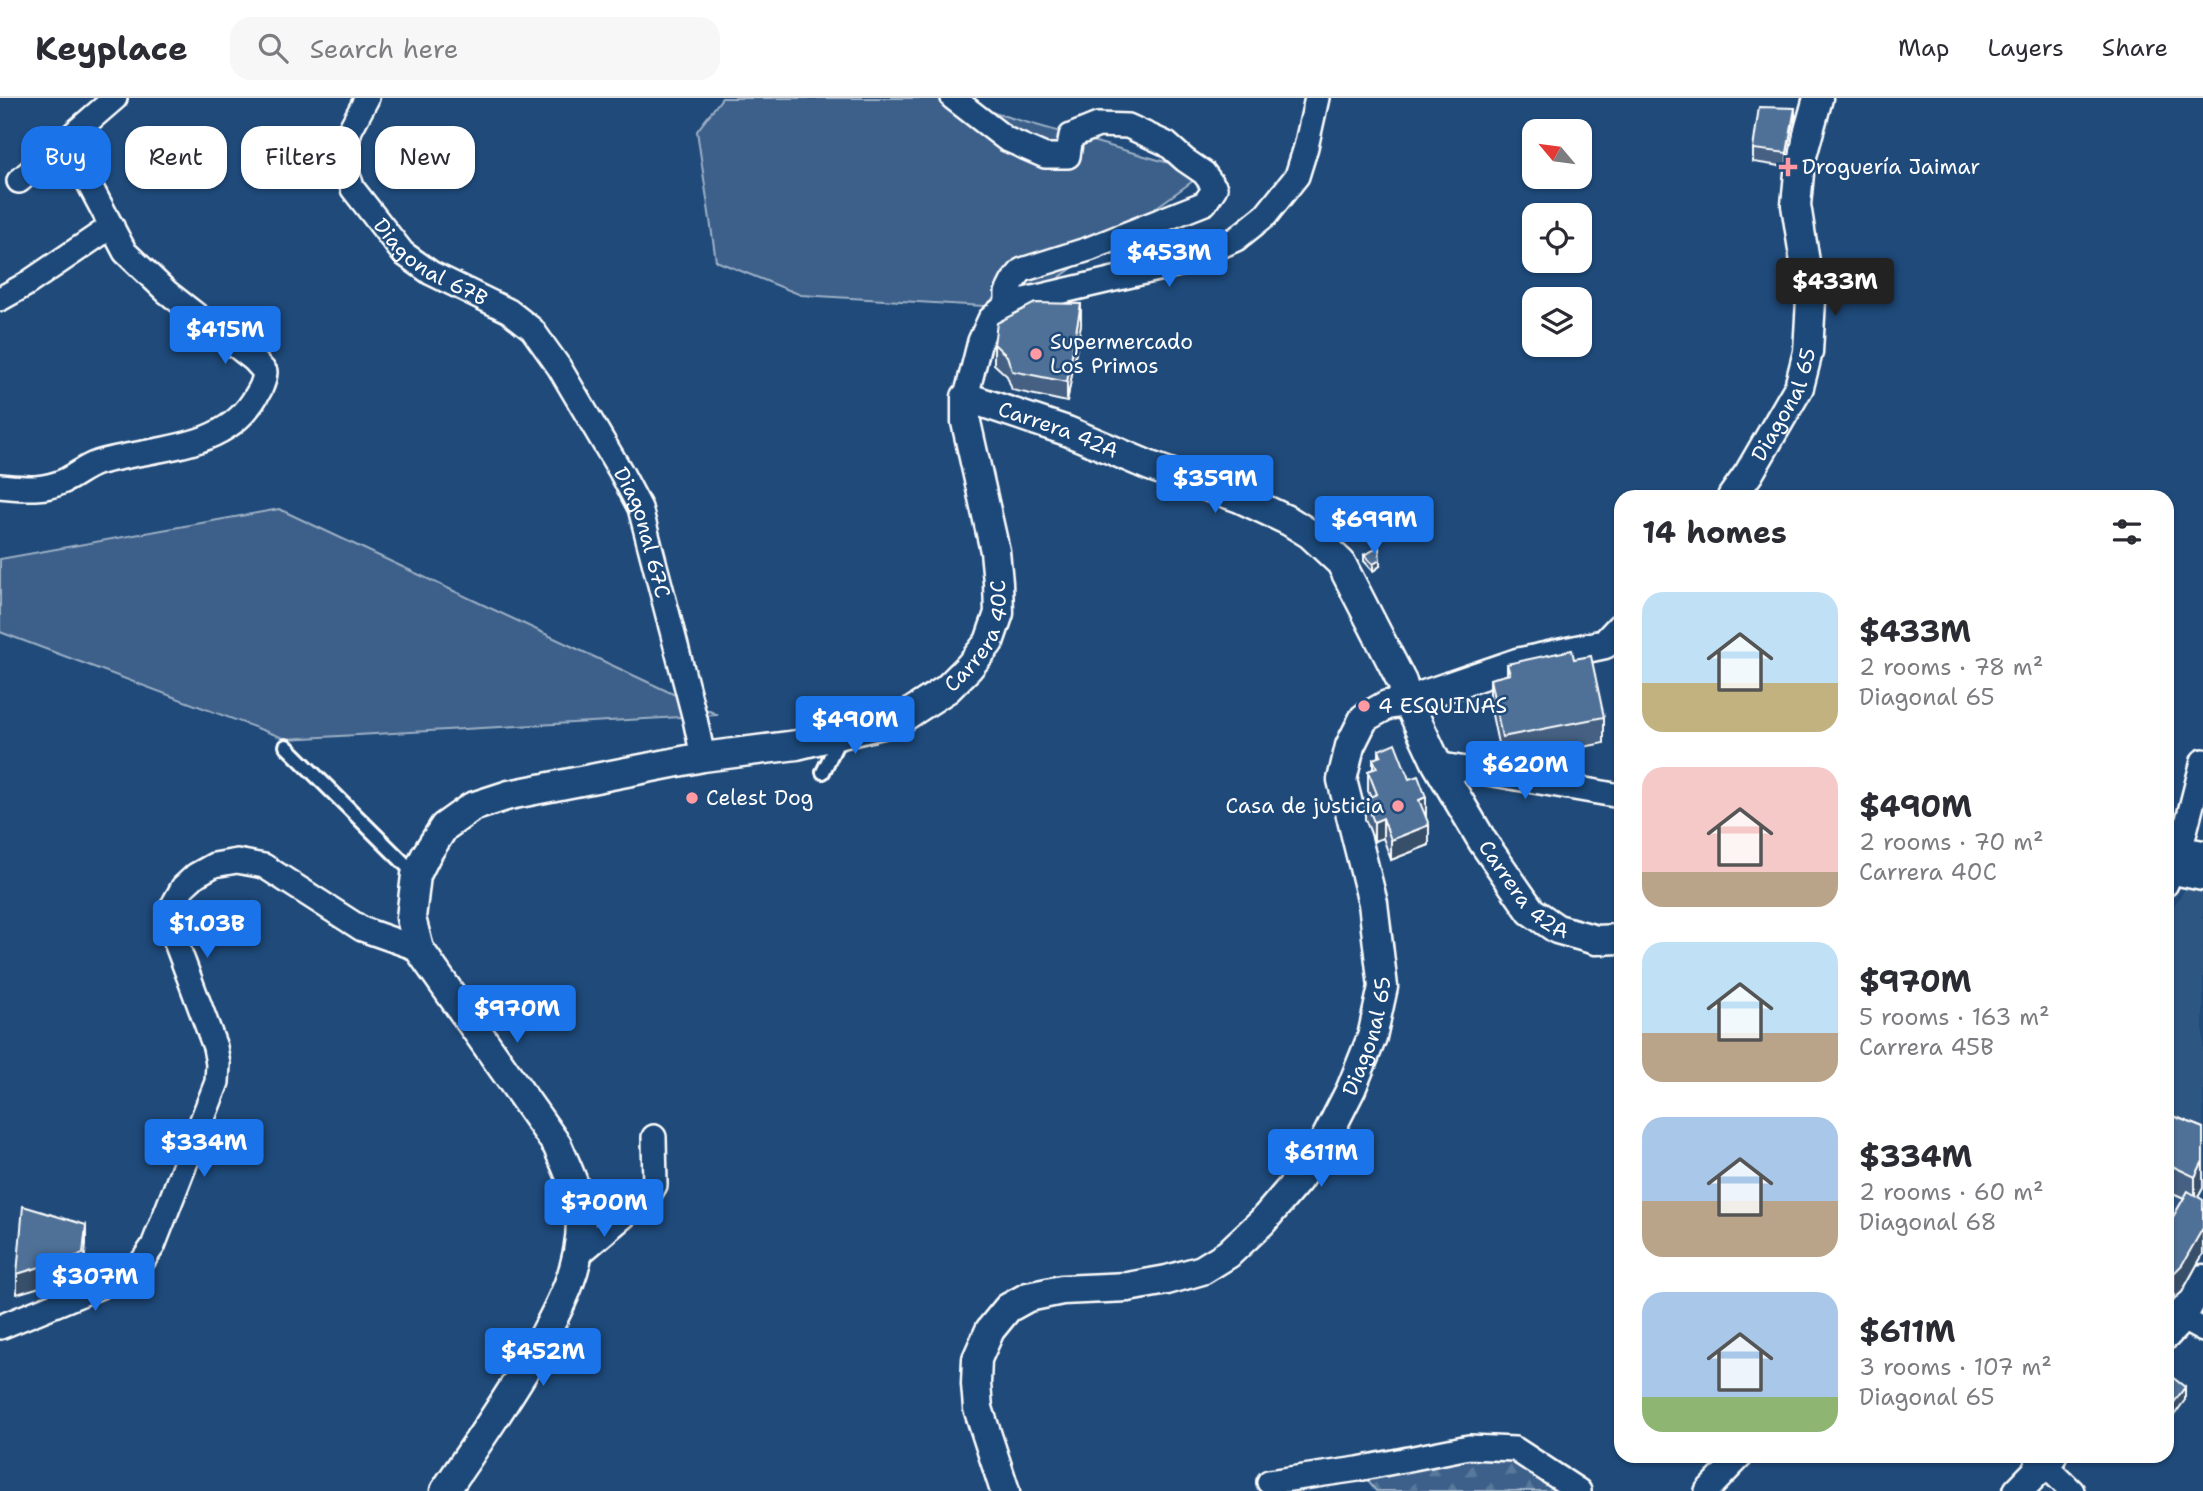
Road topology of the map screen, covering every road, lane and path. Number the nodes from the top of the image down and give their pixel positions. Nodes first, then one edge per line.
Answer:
1 (115, 98) edge
2 (367, 98) edge
3 (953, 98) edge
4 (1317, 98) edge
5 (1818, 98) edge
6 (82, 126) edge
7 (92, 189) edge
8 (112, 226) junction
9 (25, 285) junction
10 (0, 286) edge
11 (0, 299) edge
12 (1007, 304) junction
13 (532, 329) joint
14 (966, 397) junction
15 (0, 486) edge
16 (1737, 490) edge
17 (1614, 634) edge
18 (1408, 702) junction
19 (841, 734) junction
20 (286, 746) dead end
21 (703, 757) junction
22 (2203, 761) edge
23 (1437, 764) junction
24 (823, 772) dead end
25 (1614, 795) edge
26 (2176, 863) edge
27 (416, 875) junction
28 (2203, 876) edge
29 (1614, 939) edge
30 (419, 949) junction
31 (654, 1137) dead end
32 (578, 1255) junction
33 (2203, 1279) edge
34 (2179, 1324) edge
35 (0, 1327) edge
36 (1734, 1463) edge
37 (2041, 1463) edge
38 (2048, 1463) edge
39 (1269, 1482) dead end
40 (445, 1491) edge
41 (1005, 1491) edge
42 (1579, 1491) edge
43 (1707, 1491) edge
44 (2018, 1491) edge
45 (2072, 1491) edge

1 - 6 street
2 - 13 street, Diagonal 67B
3 - 12 street, Carrera 40C
4 - 12 street
5 - 16 street, Diagonal 65
7 - 8 street
8 - 9 street
8 - 15 street
9 - 10 street
9 - 11 street
12 - 14 street, Carrera 40C
13 - 21 street, Diagonal 67C
14 - 18 street, Carrera 42A
14 - 19 street, Carrera 40C
17 - 18 street, Diagonal 65
18 - 23 street, Carrera 42A
18 - 41 street, Diagonal 65
19 - 21 street, Carrera 40C
19 - 24 lane
20 - 27 lane
21 - 27 street, Carrera 40C
22 - 26 street
23 - 25 street
23 - 29 street, Carrera 42A
26 - 28 street
27 - 30 street
30 - 32 street
30 - 35 street
31 - 32 street
32 - 40 street
33 - 34 street
36 - 43 street
37 - 44 street
38 - 45 street
39 - 42 street

